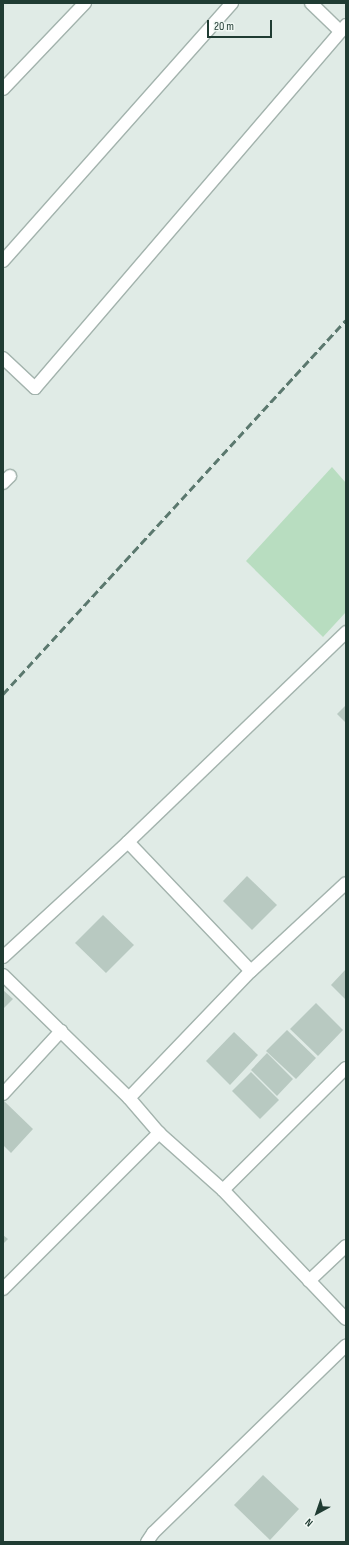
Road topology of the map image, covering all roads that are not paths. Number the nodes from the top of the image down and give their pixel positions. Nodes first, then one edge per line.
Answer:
1 (85, 3) edge
2 (232, 3) edge
3 (310, 3) edge
4 (343, 28) edge
5 (3, 89) edge
6 (3, 261) edge
7 (3, 358) edge
8 (346, 632) edge
9 (128, 842) junction
10 (346, 883) edge
11 (3, 957) edge
12 (251, 971) junction
13 (3, 975) edge
14 (62, 1031) junction
15 (346, 1068) edge
16 (3, 1094) edge
17 (129, 1098) junction
18 (159, 1133) junction
19 (223, 1190) junction
20 (346, 1246) edge
21 (309, 1282) junction
22 (3, 1289) edge
23 (346, 1319) edge
24 (346, 1345) edge
25 (147, 1542) edge

1 - 5 street
2 - 6 street
3 - 4 street
4 - 7 street
8 - 9 street
9 - 11 street
9 - 12 street
10 - 12 street
12 - 17 street
13 - 14 street
14 - 16 street
14 - 17 street
15 - 19 street
17 - 18 street
18 - 19 street
18 - 22 street
19 - 21 street
20 - 21 street
21 - 23 street
24 - 25 street

